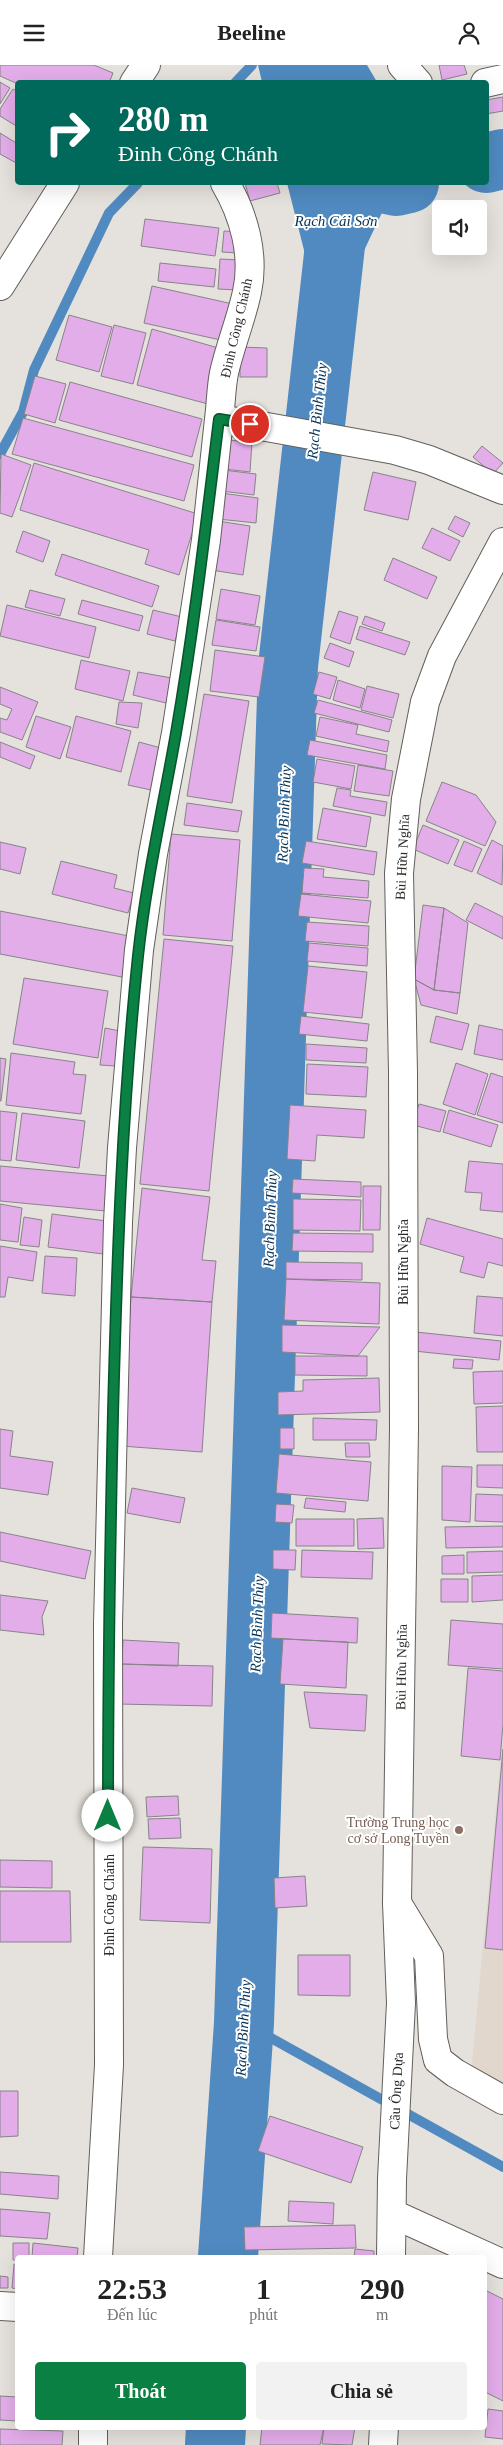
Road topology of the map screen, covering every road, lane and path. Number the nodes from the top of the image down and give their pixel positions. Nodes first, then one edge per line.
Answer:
1 (146, 65) edge
2 (402, 65) edge
3 (503, 79) edge
4 (136, 80) edge
5 (415, 80) edge
6 (489, 82) edge
7 (64, 185) edge
8 (226, 185) edge
9 (0, 286) edge
10 (219, 419) junction
11 (503, 490) edge
12 (503, 542) edge
13 (398, 1903) junction
14 (401, 2003) joint
15 (503, 2099) edge
16 (393, 2215) junction
17 (98, 2255) edge
18 (391, 2255) edge
19 (483, 2255) edge
20 (487, 2257) edge
21 (503, 2264) edge
22 (0, 2306) edge
23 (15, 2307) edge
24 (93, 2430) edge
25 (384, 2430) edge
26 (93, 2445) edge
27 (384, 2445) edge

1 - 4 street
2 - 5 street
3 - 6 street
7 - 9 street
8 - 10 street, Đinh Công Chánh
10 - 11 street
10 - 17 street, Đinh Công Chánh
12 - 13 street, Bùi Hữu Nghĩa
13 - 14 street, Bùi Hữu Nghĩa
13 - 15 street
14 - 16 street, Cầu Ông Dựa
16 - 18 street
16 - 19 street
20 - 21 street
22 - 23 street
24 - 26 street
25 - 27 street

